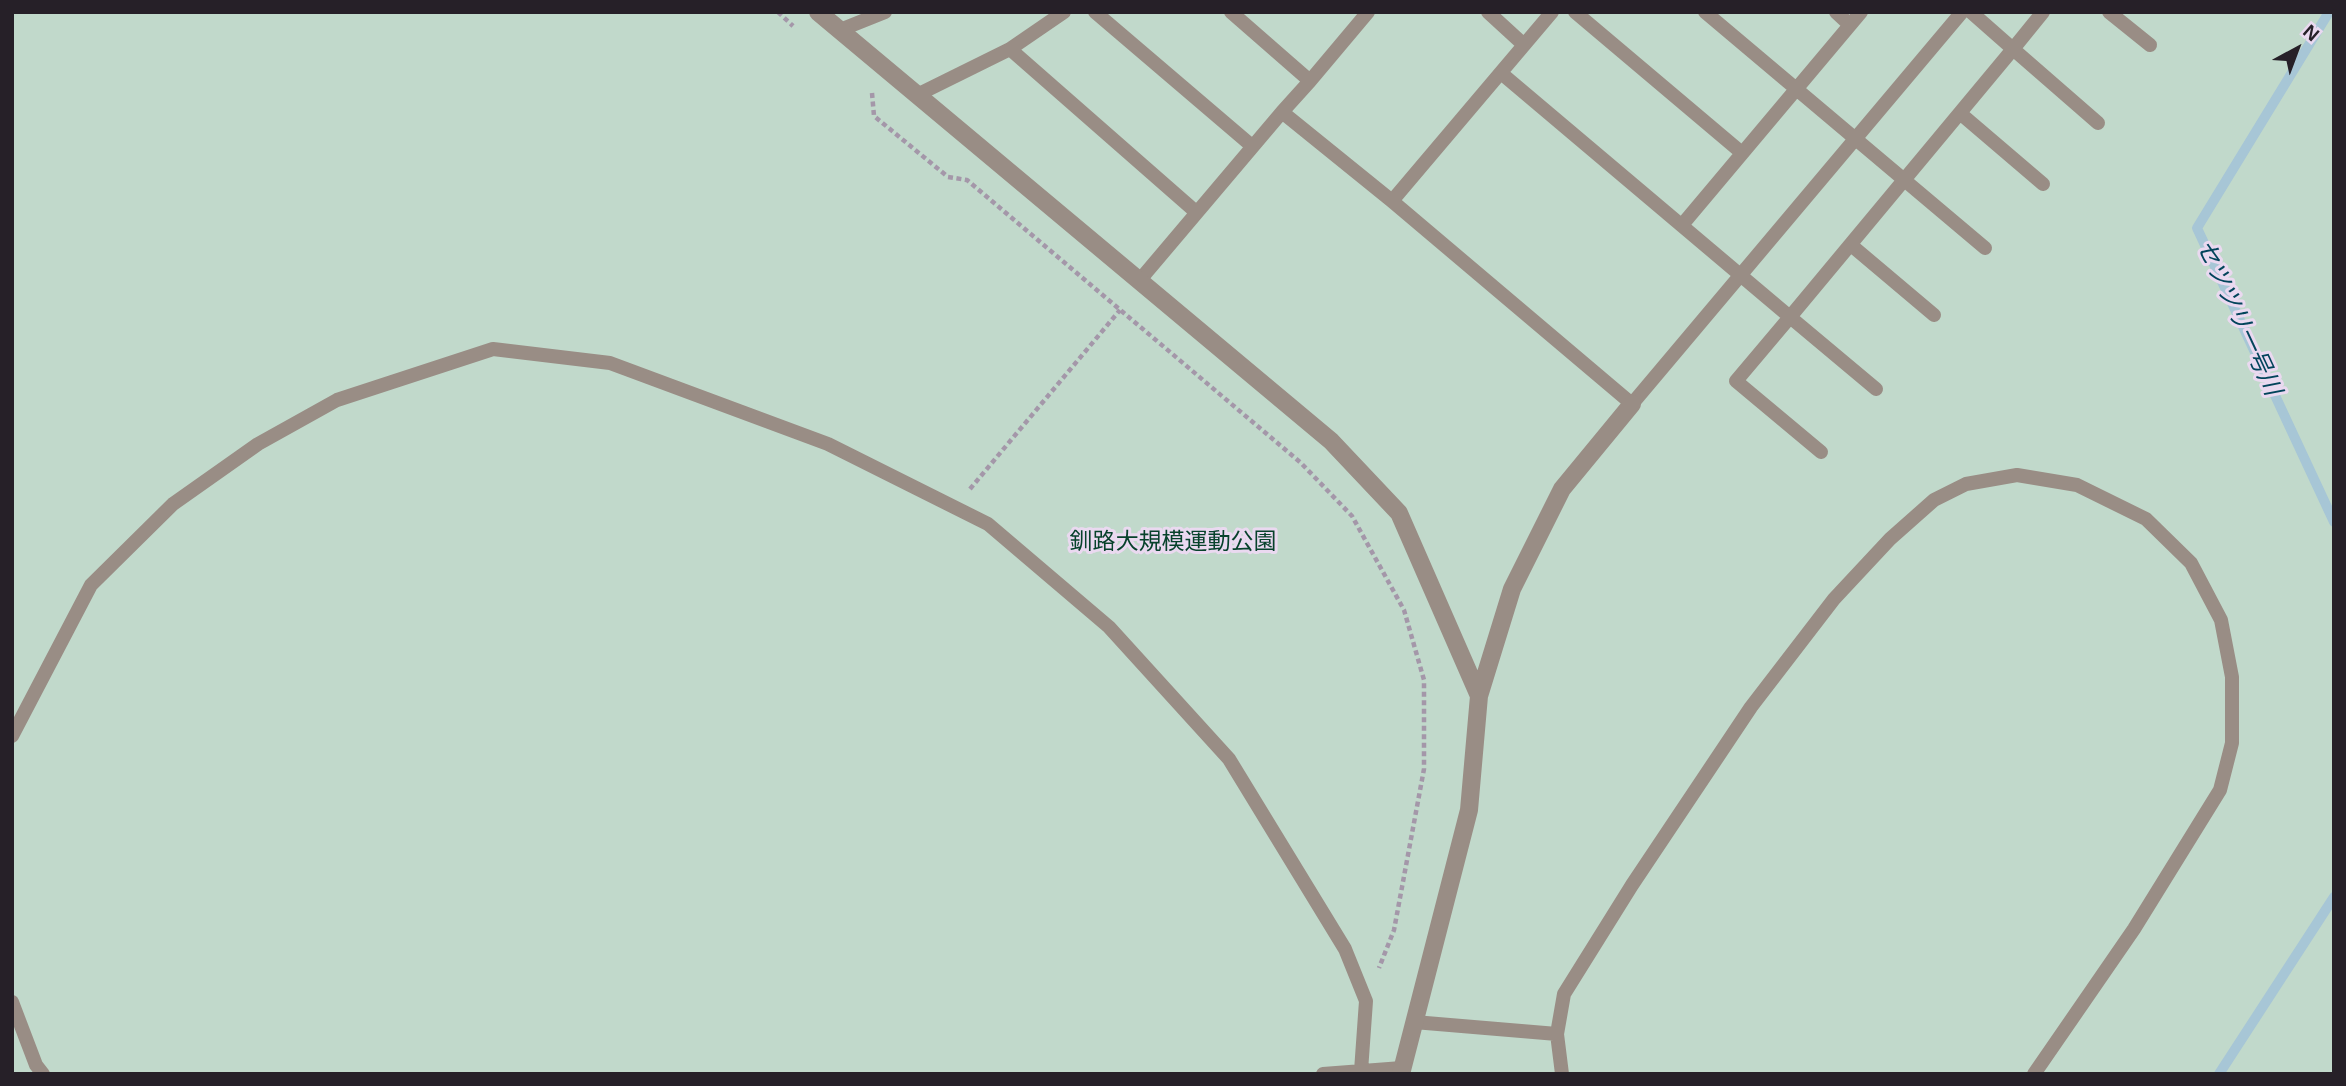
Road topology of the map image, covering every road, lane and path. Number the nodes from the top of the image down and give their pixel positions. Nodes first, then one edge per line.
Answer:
1 (778, 12) edge
2 (818, 12) edge
3 (885, 12) edge
4 (1064, 12) edge
5 (1095, 12) edge
6 (1231, 12) edge
7 (1488, 12) edge
8 (1552, 12) edge
9 (1575, 12) edge
10 (1705, 12) edge
11 (1836, 12) edge
12 (1861, 12) edge
13 (1962, 12) edge
14 (1971, 12) edge
15 (2043, 12) edge
16 (2109, 12) edge
17 (1363, 14) edge
18 (1850, 25) junction
19 (799, 30) dead end
20 (840, 30) junction
21 (1524, 45) junction
22 (2150, 45) dead end
23 (2014, 48) junction
24 (1010, 49) junction
25 (1501, 73) junction
26 (1310, 81) junction
27 (861, 85) dead end
28 (1796, 89) junction
29 (917, 95) junction
30 (1282, 112) junction
31 (1961, 114) junction
32 (2098, 123) dead end
33 (1855, 139) junction
34 (1252, 146) junction
35 (1742, 153) junction
36 (1905, 181) junction
37 (2043, 184) dead end
38 (1392, 201) junction
39 (1196, 212) junction
40 (1682, 225) junction
41 (1851, 245) junction
42 (1985, 248) dead end
43 (1741, 275) junction
44 (1139, 281) junction
45 (1120, 310) junction
46 (1934, 315) dead end
47 (1790, 317) junction
48 (1876, 389) dead end
49 (1632, 404) junction
50 (1821, 452) dead end
51 (955, 508) junction
52 (1479, 696) junction
53 (12, 736) edge
54 (1366, 1001) junction
55 (12, 1002) edge
56 (1414, 1023) junction
57 (1558, 1034) junction
58 (1361, 1071) junction
59 (1402, 1071) edge
60 (43, 1074) edge
61 (1323, 1074) edge
62 (1562, 1074) edge
63 (2034, 1074) edge

1 - 19 path
2 - 20 street
3 - 20 lane
4 - 24 lane
5 - 34 lane
6 - 26 lane
7 - 21 lane
8 - 21 lane
9 - 35 lane
10 - 28 lane
11 - 18 lane
12 - 18 lane
13 - 33 lane
14 - 23 lane
15 - 23 lane
16 - 22 lane
17 - 26 lane
18 - 28 lane
20 - 29 street
21 - 25 lane
23 - 31 lane
23 - 32 lane
24 - 29 lane
24 - 39 lane
25 - 38 lane
25 - 40 lane
26 - 30 lane
27 - 45 path
28 - 33 lane
28 - 35 lane
29 - 44 street
30 - 34 lane
30 - 38 lane
31 - 36 lane
31 - 37 lane
33 - 36 lane
33 - 43 lane
34 - 39 lane
35 - 40 lane
36 - 41 lane
36 - 42 lane
38 - 49 lane
39 - 44 lane
40 - 43 lane
41 - 46 lane
41 - 47 lane
43 - 47 lane
43 - 49 lane
44 - 52 street
45 - 51 path
45 - 54 path
47 - 48 lane
47 - 50 lane
49 - 52 street
51 - 53 lane
51 - 54 lane
52 - 56 street
54 - 58 lane
55 - 60 lane
56 - 57 lane
56 - 59 street
57 - 62 lane
57 - 63 lane
58 - 59 lane
58 - 61 lane

